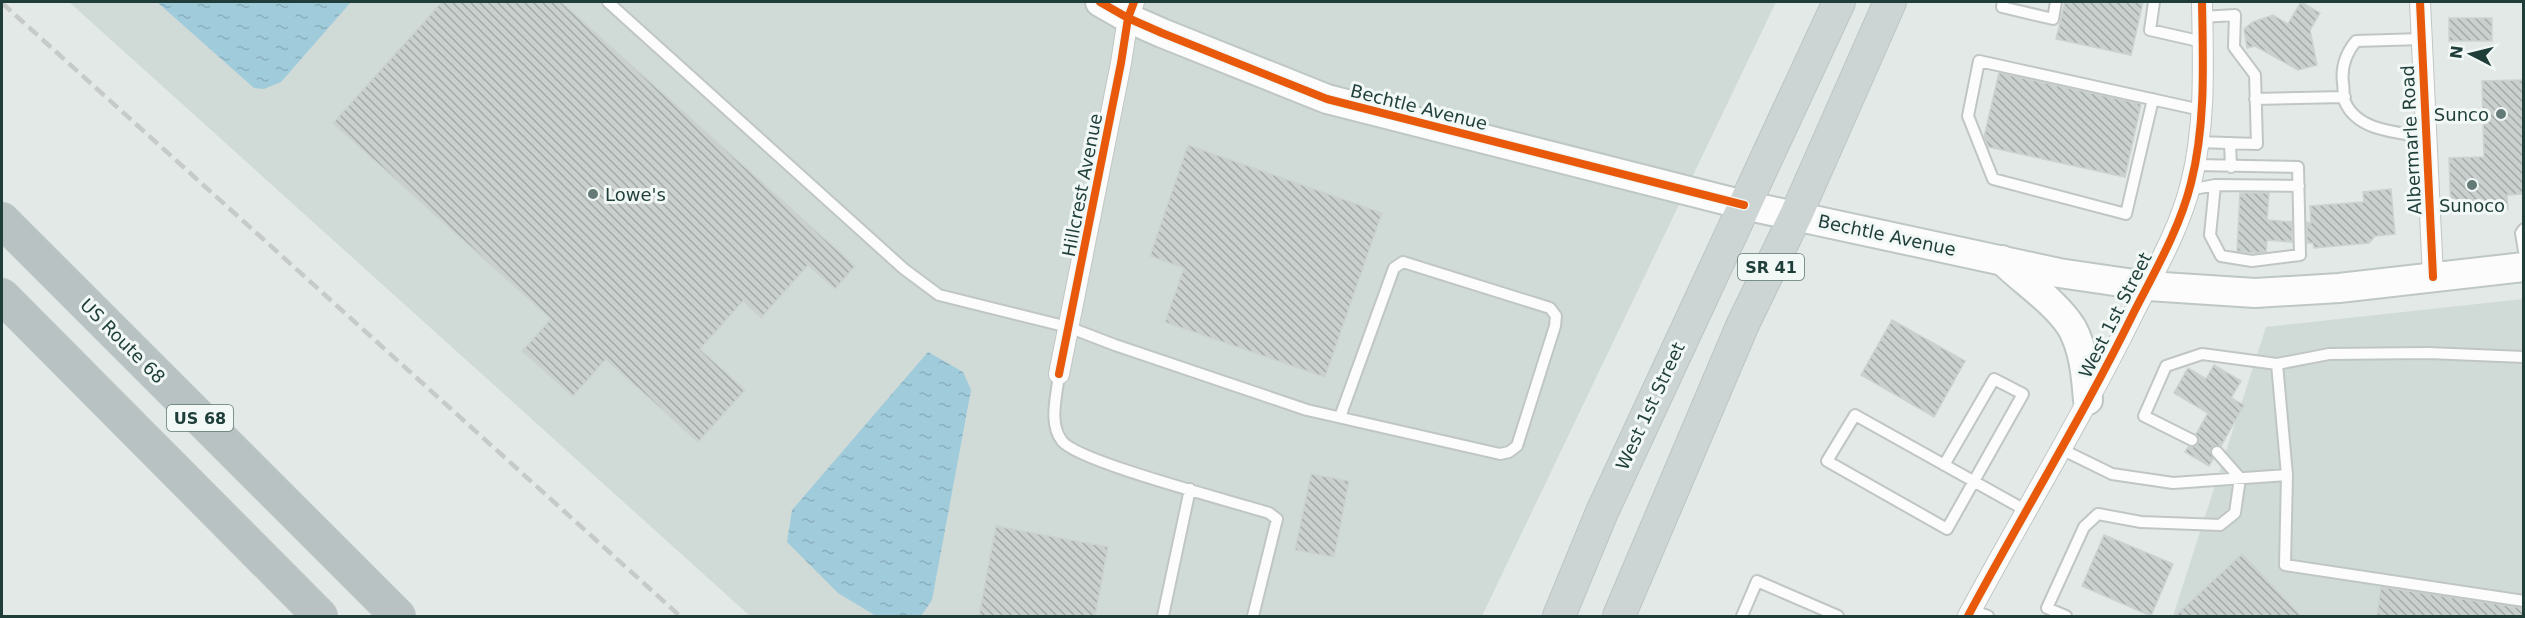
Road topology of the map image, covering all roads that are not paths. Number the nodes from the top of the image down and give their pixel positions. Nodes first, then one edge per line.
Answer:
1 (608, 2) edge
2 (1100, 2) edge
3 (1839, 2) edge
4 (1890, 2) edge
5 (2002, 2) edge
6 (2056, 2) edge
7 (2154, 2) edge
8 (2420, 2) edge
9 (2202, 9) edge
10 (1131, 10) edge
11 (2422, 39) junction
12 (2203, 42) junction
13 (2345, 97) junction
14 (2152, 99) junction
15 (2255, 99) junction
16 (2201, 110) junction
17 (2426, 137) junction
18 (2198, 142) junction
19 (2230, 143) junction
20 (2195, 165) junction
21 (2231, 167) junction
22 (2215, 185) junction
23 (2298, 186) junction
24 (2189, 190) junction
25 (1744, 205) junction
26 (1796, 215) junction
27 (2, 219) edge
28 (2523, 229) edge
29 (2523, 251) edge
30 (2002, 260) junction
31 (2523, 267) edge
32 (2433, 277) junction
33 (2148, 286) junction
34 (2, 296) edge
35 (1068, 327) junction
36 (2523, 357) edge
37 (2277, 364) junction
38 (1059, 374) joint
39 (2088, 400) junction
40 (194, 412) junction
41 (1341, 417) junction
42 (2193, 440) dead end
43 (2061, 449) junction
44 (2217, 452) dead end
45 (1944, 465) junction
46 (2287, 475) junction
47 (2240, 478) junction
48 (1974, 481) junction
49 (1190, 489) junction
50 (2026, 511) junction
51 (2523, 601) edge
52 (1976, 614) edge
53 (321, 616) edge
54 (398, 616) edge
55 (423, 616) edge
56 (1163, 616) edge
57 (1253, 616) edge
58 (1559, 616) edge
59 (1619, 616) edge
60 (1742, 616) edge
61 (1838, 616) edge
62 (2066, 616) edge

1 - 35 lane
2 - 10 main road, Bechtle Avenue
3 - 25 main road, West 1st Street / SR 41
4 - 26 main road, SR 41
5 - 6 lane
7 - 12 lane
8 - 11 street, Albermarle Road
9 - 12 street, West 1st Street
9 - 15 lane
10 - 25 main road, Bechtle Avenue
10 - 35 street, Hillcrest Avenue
11 - 13 lane
11 - 17 street, Albermarle Road
12 - 16 street, West 1st Street
13 - 15 lane
13 - 17 lane
14 - 14 lane
14 - 16 lane
15 - 19 lane
16 - 18 street, West 1st Street
17 - 32 street, Albermarle Road
18 - 19 lane
18 - 20 street, West 1st Street
19 - 21 lane
20 - 21 lane
20 - 24 street, West 1st Street
21 - 23 lane
22 - 23 lane
22 - 23 lane
22 - 24 lane
24 - 33 street, West 1st Street
25 - 26 main road, Bechtle Avenue
25 - 58 main road, West 1st Street / SR 41
26 - 30 main road, Bechtle Avenue
26 - 59 main road, SR 41
27 - 40 highway, US Route 68 / US 68
28 - 29 lane
30 - 33 main road, Bechtle Avenue
30 - 39 main road
31 - 32 main road, Bechtle Avenue
32 - 33 main road, Bechtle Avenue
33 - 39 street, West 1st Street
34 - 53 highway, US 68
35 - 38 street, Hillcrest Avenue
35 - 41 lane
36 - 37 lane
37 - 42 lane
37 - 46 lane
38 - 49 lane
39 - 43 street, West 1st Street
40 - 54 highway, US Route 68 / US 68
40 - 55 highway
41 - 41 lane
43 - 47 lane
43 - 50 street, West 1st Street
44 - 47 lane
45 - 48 lane
45 - 48 lane
45 - 48 lane
46 - 47 lane
46 - 51 lane
47 - 62 lane
48 - 50 lane
49 - 56 lane
49 - 57 lane
50 - 52 street, West 1st Street
60 - 61 lane

